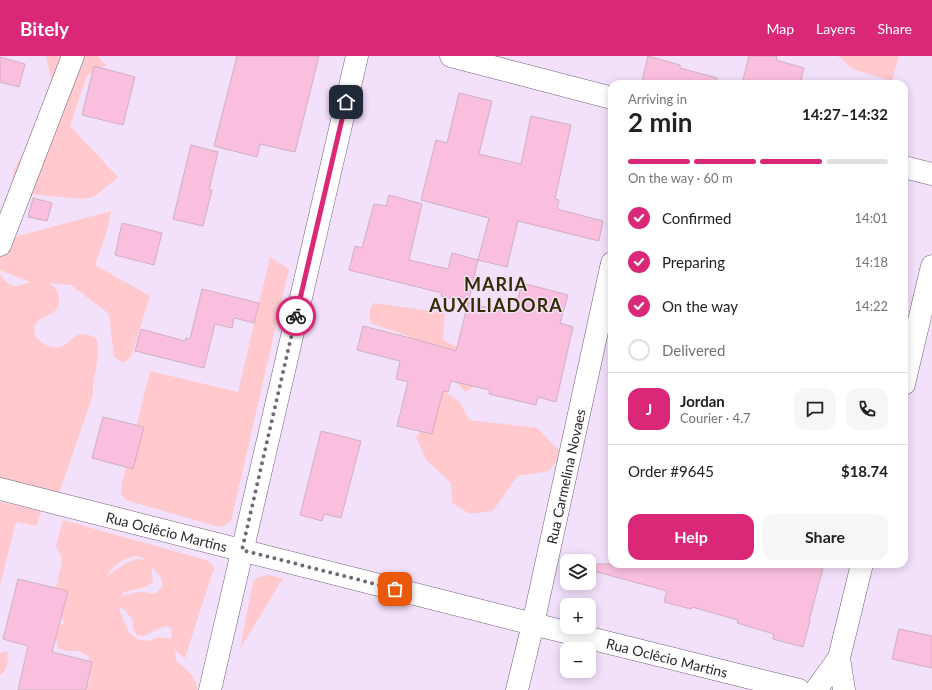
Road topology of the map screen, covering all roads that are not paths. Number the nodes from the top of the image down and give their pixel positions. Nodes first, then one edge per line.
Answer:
1 (73, 56) edge
2 (357, 56) edge
3 (450, 56) edge
4 (608, 97) edge
5 (908, 168) edge
6 (932, 174) edge
7 (0, 245) edge
8 (932, 266) edge
9 (608, 281) edge
10 (908, 367) edge
11 (0, 488) edge
12 (242, 550) junction
13 (861, 568) edge
14 (532, 624) junction
15 (839, 658) junction
16 (210, 690) edge
17 (517, 690) edge
18 (799, 690) edge
19 (816, 690) edge
20 (844, 690) edge

1 - 7 street
2 - 12 street
3 - 4 street
5 - 6 street
8 - 10 street
9 - 14 street, Rua Carmelina Novaes
11 - 12 street, Rua Oclêcio Martins
12 - 14 street, Rua Oclêcio Martins
12 - 16 street
13 - 15 street
14 - 17 street, Rua Carmelina Novaes
14 - 18 street, Rua Oclêcio Martins
15 - 19 street
15 - 20 street

